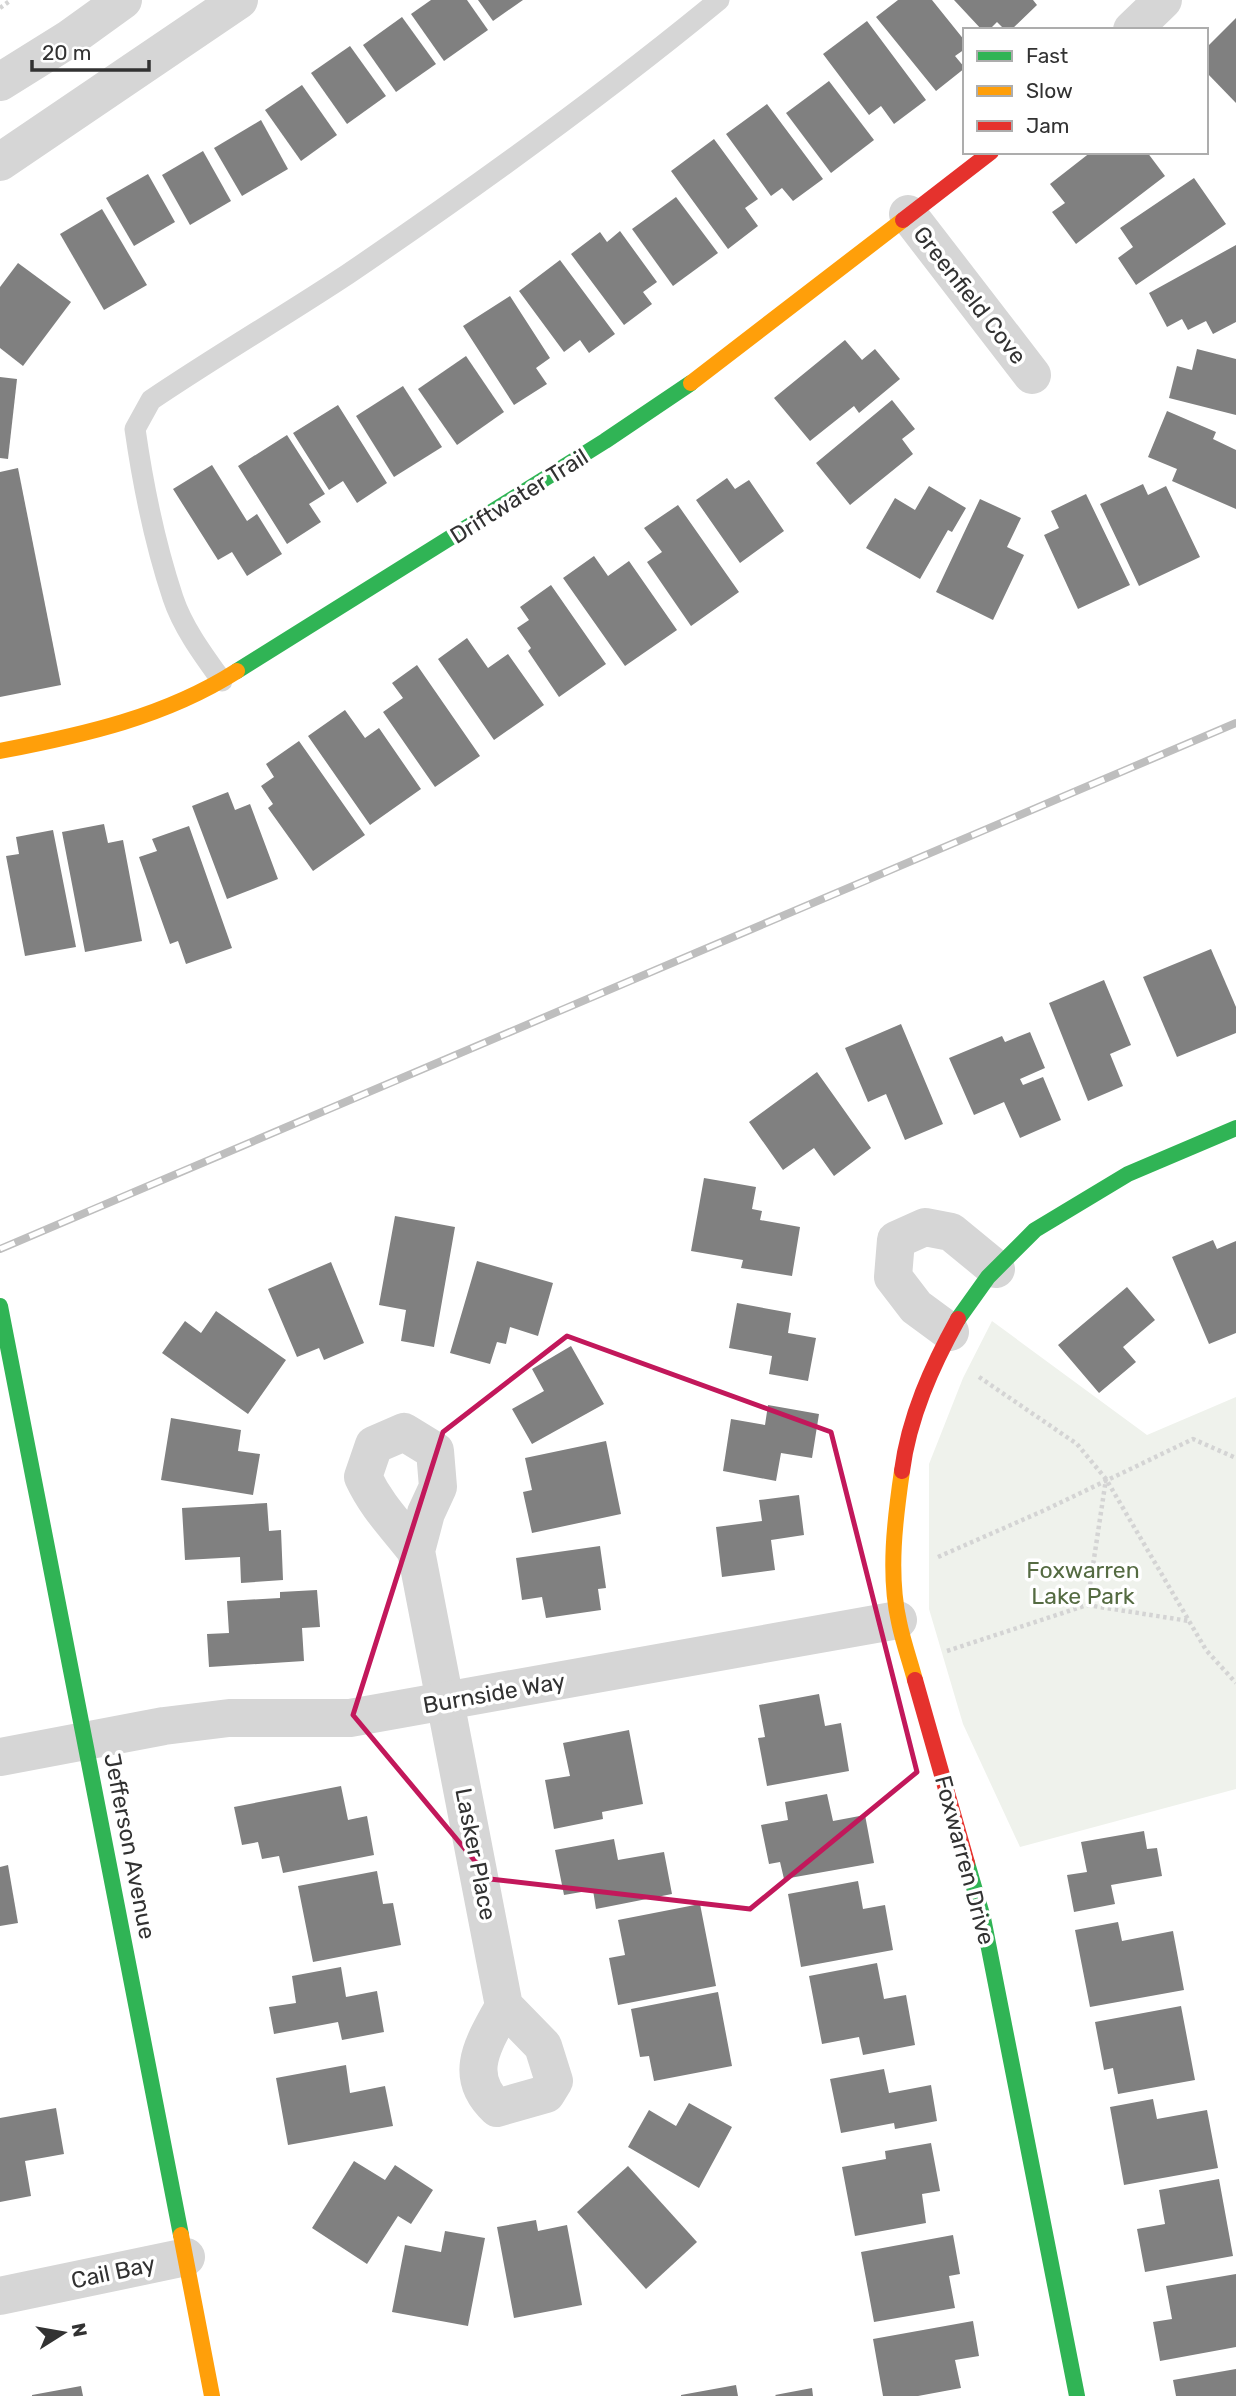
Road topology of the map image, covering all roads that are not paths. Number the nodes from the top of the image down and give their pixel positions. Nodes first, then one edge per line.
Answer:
1 (123, 0) edge
2 (239, 0) edge
3 (719, 0) edge
4 (1163, 0) edge
5 (1134, 28) edge
6 (0, 82) edge
7 (988, 154) edge
8 (0, 162) edge
9 (908, 214) junction
10 (1032, 375) dead end
11 (222, 681) junction
12 (0, 751) edge
13 (1236, 1128) edge
14 (996, 1269) junction
15 (0, 1306) edge
16 (950, 1332) junction
17 (416, 1551) dead end
18 (898, 1620) junction
19 (447, 1702) junction
20 (87, 1740) junction
21 (0, 1757) edge
22 (504, 2006) dead end
23 (186, 2257) junction
24 (0, 2296) edge
25 (212, 2396) edge
26 (1077, 2396) edge

1 - 6 street
2 - 8 street
3 - 11 lane
4 - 5 street
7 - 9 street, Driftwater Trail
9 - 10 street, Greenfield Cove
9 - 11 street, Driftwater Trail
11 - 12 street, Driftwater Trail
13 - 14 street, Foxwarren Drive
14 - 16 street, Foxwarren Drive
14 - 16 street
15 - 20 street, Jefferson Avenue
16 - 18 street, Foxwarren Drive
17 - 19 street, Lasker Place
18 - 19 street, Burnside Way
18 - 26 street, Foxwarren Drive
19 - 20 street, Burnside Way
19 - 22 street, Lasker Place
20 - 21 street
20 - 23 street, Jefferson Avenue
23 - 24 street, Cail Bay
23 - 25 street, Jefferson Avenue

